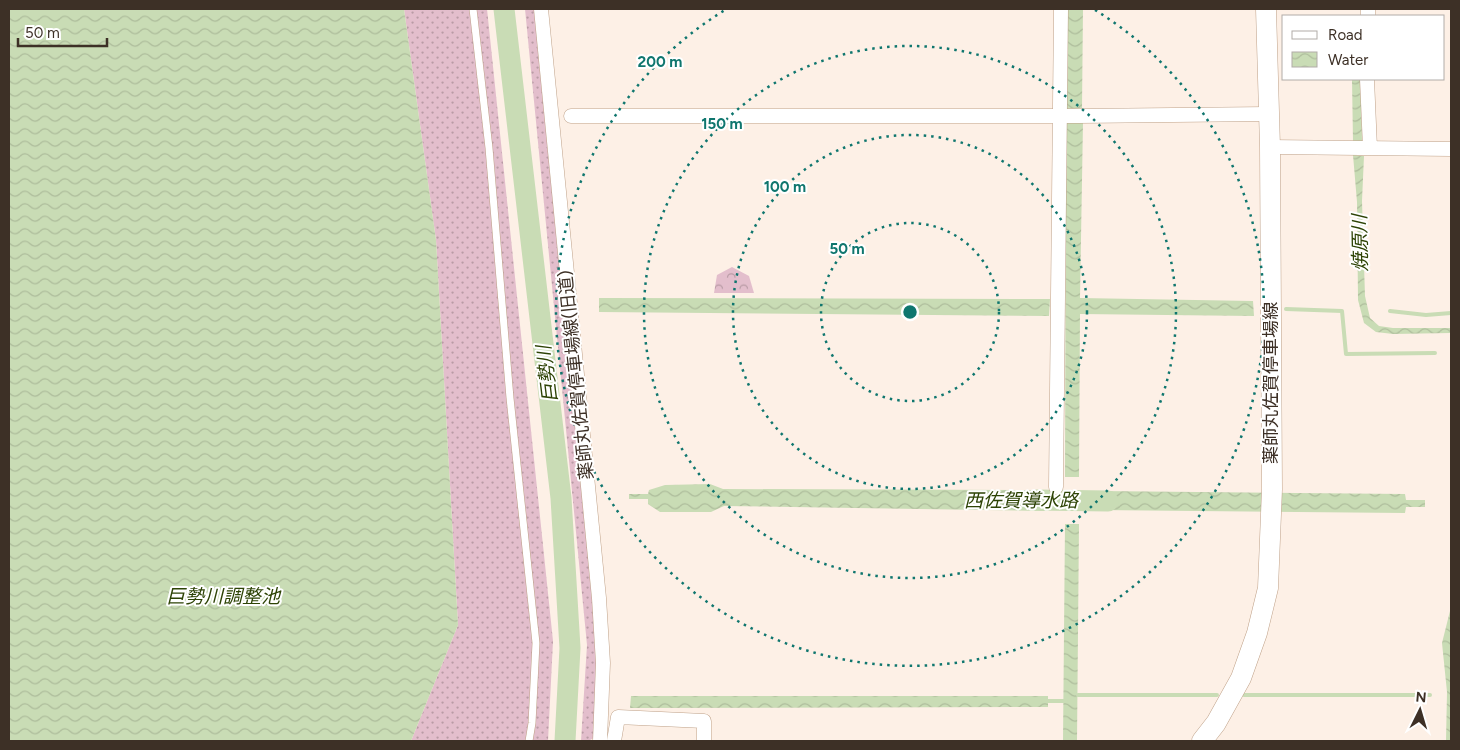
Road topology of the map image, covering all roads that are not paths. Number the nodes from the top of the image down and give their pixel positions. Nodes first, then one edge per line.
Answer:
1 (473, 9) edge
2 (541, 9) edge
3 (1061, 9) edge
4 (1266, 9) edge
5 (1367, 80) edge
6 (1268, 114) junction
7 (571, 116) dead end
8 (1070, 116) junction
9 (1270, 147) junction
10 (1370, 148) junction
11 (1451, 149) edge
12 (1056, 487) dead end
13 (529, 741) edge
14 (600, 741) edge
15 (614, 741) edge
16 (704, 741) edge
17 (1202, 741) edge

1 - 13 lane
2 - 14 street, 薬師丸佐賀停車場線(旧道)
3 - 8 street
4 - 6 main road, 薬師丸佐賀停車場線
5 - 10 street
6 - 8 street
6 - 9 main road, 薬師丸佐賀停車場線
7 - 8 street
8 - 12 street
9 - 10 street
9 - 17 main road, 薬師丸佐賀停車場線
10 - 11 street
15 - 16 street

